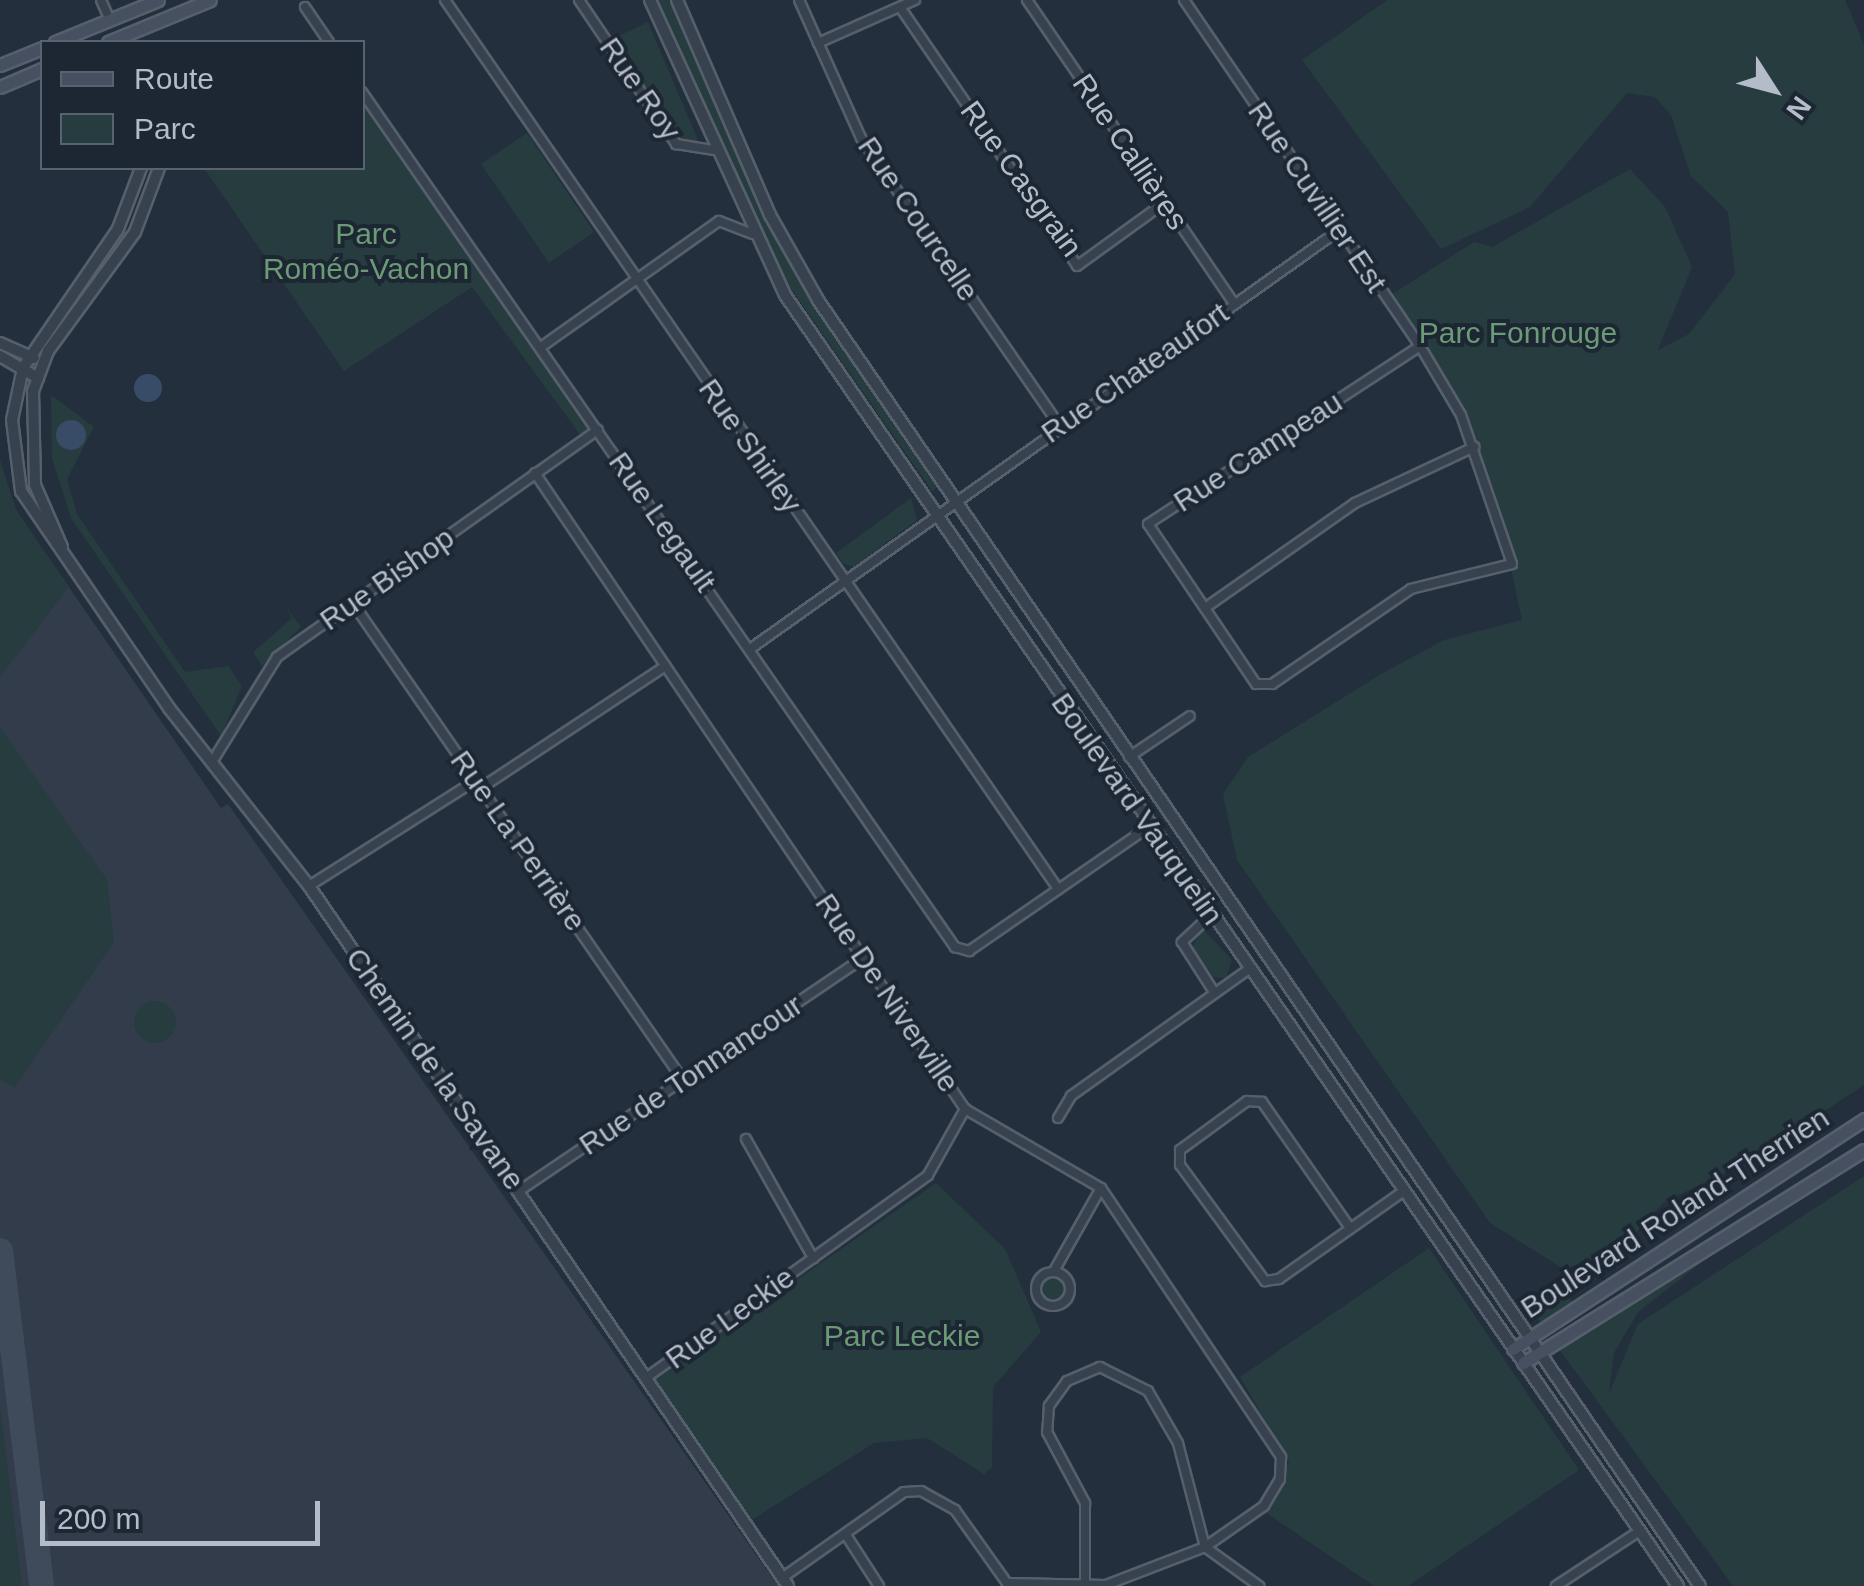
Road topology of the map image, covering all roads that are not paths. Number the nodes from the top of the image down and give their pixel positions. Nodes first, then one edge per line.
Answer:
1 (101, 0) edge
2 (158, 0) edge
3 (210, 0) edge
4 (445, 0) edge
5 (579, 0) edge
6 (650, 0) edge
7 (677, 0) edge
8 (799, 0) edge
9 (915, 0) edge
10 (1028, 0) edge
11 (1187, 1) edge
12 (305, 7) dead end
13 (902, 10) junction
14 (110, 20) junction
15 (60, 40) edge
16 (117, 40) edge
17 (119, 40) edge
18 (328, 40) edge
19 (818, 43) junction
20 (40, 49) edge
21 (0, 65) edge
22 (40, 70) edge
23 (0, 87) edge
24 (365, 96) edge
25 (715, 150) junction
26 (140, 170) edge
27 (157, 170) edge
28 (1164, 203) junction
29 (1338, 232) junction
30 (753, 234) junction
31 (636, 280) junction
32 (1234, 304) junction
33 (0, 344) edge
34 (541, 346) junction
35 (1420, 346) junction
36 (29, 355) junction
37 (0, 356) edge
38 (44, 363) junction
39 (23, 368) junction
40 (38, 378) junction
41 (1060, 426) junction
42 (598, 430) junction
43 (1474, 447) junction
44 (536, 474) junction
45 (956, 500) junction
46 (933, 518) junction
47 (69, 561) junction
48 (1512, 564) joint
49 (845, 581) junction
50 (352, 602) junction
51 (1204, 608) junction
52 (750, 649) junction
53 (665, 666) junction
54 (1190, 716) dead end
55 (1129, 757) junction
56 (212, 762) junction
57 (478, 784) junction
58 (1150, 826) junction
59 (310, 886) junction
60 (1058, 889) junction
61 (1211, 915) junction
62 (863, 958) junction
63 (1249, 969) junction
64 (1214, 992) junction
65 (683, 1080) junction
66 (965, 1109) junction
67 (1058, 1118) dead end
68 (1864, 1118) edge
69 (746, 1139) dead end
70 (1864, 1150) edge
71 (1100, 1188) junction
72 (519, 1191) junction
73 (1400, 1193) junction
74 (1350, 1228) junction
75 (813, 1258) junction
76 (1054, 1272) junction
77 (1529, 1338) junction
78 (1513, 1348) junction
79 (1539, 1352) junction
80 (1523, 1363) junction
81 (646, 1378) junction
82 (1638, 1532) junction
83 (846, 1535) junction
84 (1205, 1547) junction
85 (785, 1582) edge
86 (1009, 1585) edge
87 (1085, 1585) edge
88 (879, 1586) edge
89 (1260, 1586) edge
90 (1556, 1586) edge
91 (1678, 1586) edge
92 (1700, 1586) edge

1 - 14 street
2 - 14 main road
3 - 17 main road
4 - 31 street, Rue Shirley
5 - 25 street, Rue Roy
6 - 25 street, Boulevard Vauquelin
7 - 45 street, Boulevard Vauquelin
8 - 19 street, Rue Courcelle
9 - 13 street
10 - 28 street, Rue Callières
11 - 29 street, Rue Cuvillier Est
12 - 18 street
13 - 19 street
13 - 28 street, Rue Casgrain
14 - 15 main road
14 - 16 street
19 - 41 street, Rue Courcelle
20 - 21 main road
22 - 23 main road
24 - 34 street, Rue Legault
25 - 30 street, Boulevard Vauquelin
26 - 36 street, Chemin de la Savane
27 - 38 street, Chemin de la Savane
28 - 32 street, Rue Callières
29 - 32 street, Rue Chateaufort
29 - 35 street, Rue Cuvillier Est
30 - 31 street
30 - 46 street, Boulevard Vauquelin
31 - 34 street
31 - 49 street, Rue Shirley
32 - 41 street, Rue Chateaufort
33 - 36 street
34 - 42 street, Rue Legault
35 - 43 street, Rue Cuvillier Est
35 - 51 street, Rue Campeau
36 - 38 street
36 - 39 street, Chemin de la Savane
37 - 39 street
38 - 40 street, Chemin de la Savane
39 - 40 street
39 - 47 street, Chemin de la Savane
40 - 47 street, Chemin de la Savane
41 - 45 street, Rue Chateaufort
42 - 44 street, Rue Bishop
42 - 52 street, Rue Legault
43 - 48 street, Rue Cuvillier Est
43 - 51 street
44 - 50 street, Rue Bishop
44 - 53 street, Rue De Niverville
45 - 46 street, Rue Chateaufort
45 - 55 street, Boulevard Vauquelin
46 - 49 street, Rue Chateaufort
46 - 58 street, Boulevard Vauquelin
47 - 56 street, Chemin de la Savane
48 - 51 street, Rue Campeau
49 - 52 street, Rue Chateaufort
49 - 60 street, Rue Shirley
50 - 56 street, Rue Bishop
50 - 57 street, Rue La Perrière
52 - 60 street, Rue Legault
53 - 57 street
53 - 62 street, Rue De Niverville
54 - 55 street, Boulevard Vauquelin
55 - 77 street, Boulevard Vauquelin
56 - 59 street, Chemin de la Savane
57 - 59 street
57 - 65 street, Rue La Perrière
58 - 60 street
58 - 61 street, Boulevard Vauquelin
59 - 72 street, Chemin de la Savane
61 - 63 street, Boulevard Vauquelin
61 - 64 street
62 - 65 street, Rue de Tonnancour
62 - 66 street, Rue De Niverville
63 - 64 street
63 - 73 street, Boulevard Vauquelin
64 - 67 street
65 - 72 street, Rue de Tonnancour
66 - 71 street, Rue De Niverville
66 - 75 street, Rue Leckie
68 - 77 main road, Boulevard Roland-Therrien
69 - 75 street, Rue Leckie
70 - 79 main road, Boulevard Roland-Therrien
71 - 76 street
71 - 84 street, Rue De Niverville
72 - 81 street, Chemin de la Savane
73 - 74 street
73 - 78 street, Boulevard Vauquelin
74 - 74 street
75 - 81 street, Rue Leckie
76 - 76 street
77 - 78 main road, Boulevard Roland-Therrien
77 - 79 street, Boulevard Vauquelin
78 - 80 street, Boulevard Vauquelin
79 - 80 main road, Boulevard Roland-Therrien
79 - 92 street, Boulevard Vauquelin
80 - 82 street, Boulevard Vauquelin
81 - 85 street, Chemin de la Savane
82 - 90 street
82 - 91 street, Boulevard Vauquelin
83 - 85 street
83 - 86 street
83 - 88 street
84 - 87 street
84 - 87 street
84 - 89 street
86 - 87 street

